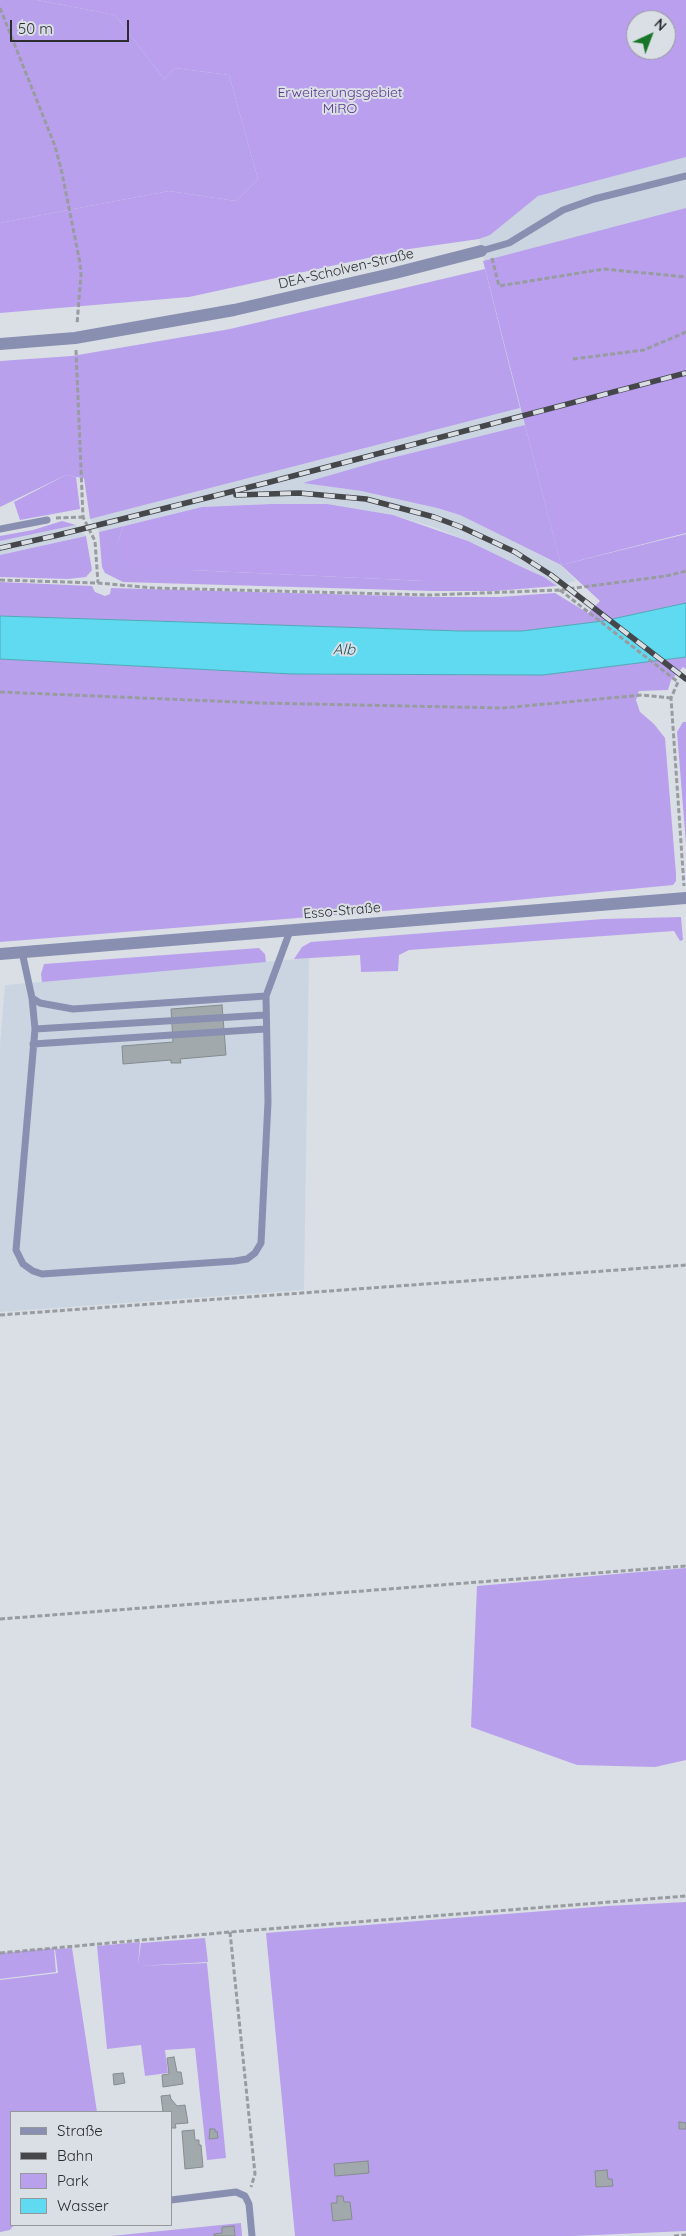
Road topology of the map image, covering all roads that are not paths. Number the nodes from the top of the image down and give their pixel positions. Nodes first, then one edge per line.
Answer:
1 (686, 176) edge
2 (485, 250) joint
3 (0, 344) edge
4 (47, 520) road end
5 (0, 529) edge
6 (686, 898) edge
7 (290, 931) junction
8 (22, 952) junction
9 (0, 954) edge
10 (266, 996) junction
11 (32, 998) junction
12 (265, 1015) junction
13 (35, 1029) junction
14 (265, 1029) junction
15 (34, 1044) junction
16 (172, 2200) edge
17 (252, 2236) edge

1 - 2 lane, DEA-Scholven-Straße
2 - 3 street, DEA-Scholven-Straße
4 - 5 lane
6 - 7 street, Esso-Straße
7 - 8 street, Esso-Straße
7 - 10 lane
8 - 9 street, Esso-Straße
8 - 11 lane
10 - 11 lane
10 - 12 lane
11 - 13 lane
12 - 13 lane
12 - 14 lane
13 - 15 lane
14 - 15 lane
14 - 15 lane
16 - 17 lane

